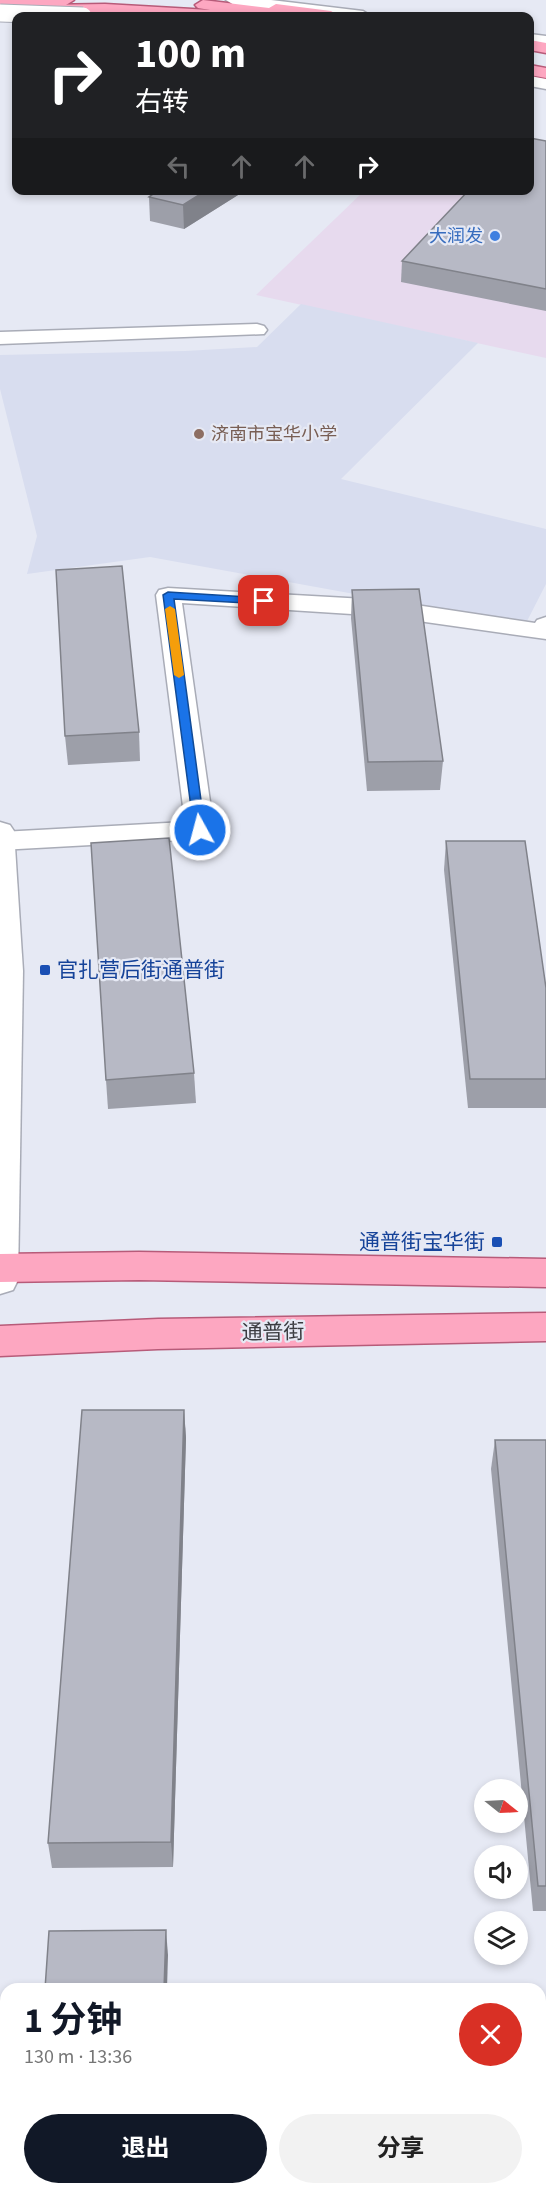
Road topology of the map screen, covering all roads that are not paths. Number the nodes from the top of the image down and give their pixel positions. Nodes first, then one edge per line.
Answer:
1 (77, 0) edge
2 (112, 0) edge
3 (201, 0) edge
4 (234, 0) edge
5 (0, 1) edge
6 (26, 12) edge
7 (157, 12) edge
8 (264, 12) edge
9 (298, 12) edge
10 (331, 12) edge
11 (256, 330) dead end
12 (0, 338) edge
13 (546, 625) edge
14 (0, 831) edge
15 (1, 841) edge
16 (1, 1272) edge
17 (546, 1273) edge
18 (546, 1328) edge
19 (0, 1341) edge

1 - 5 main road
2 - 8 main road
3 - 9 main road
4 - 10 street
6 - 7 main road, bridge
11 - 12 street
13 - 15 street
14 - 15 street
15 - 16 street
16 - 17 main road
18 - 19 main road, 通普街

